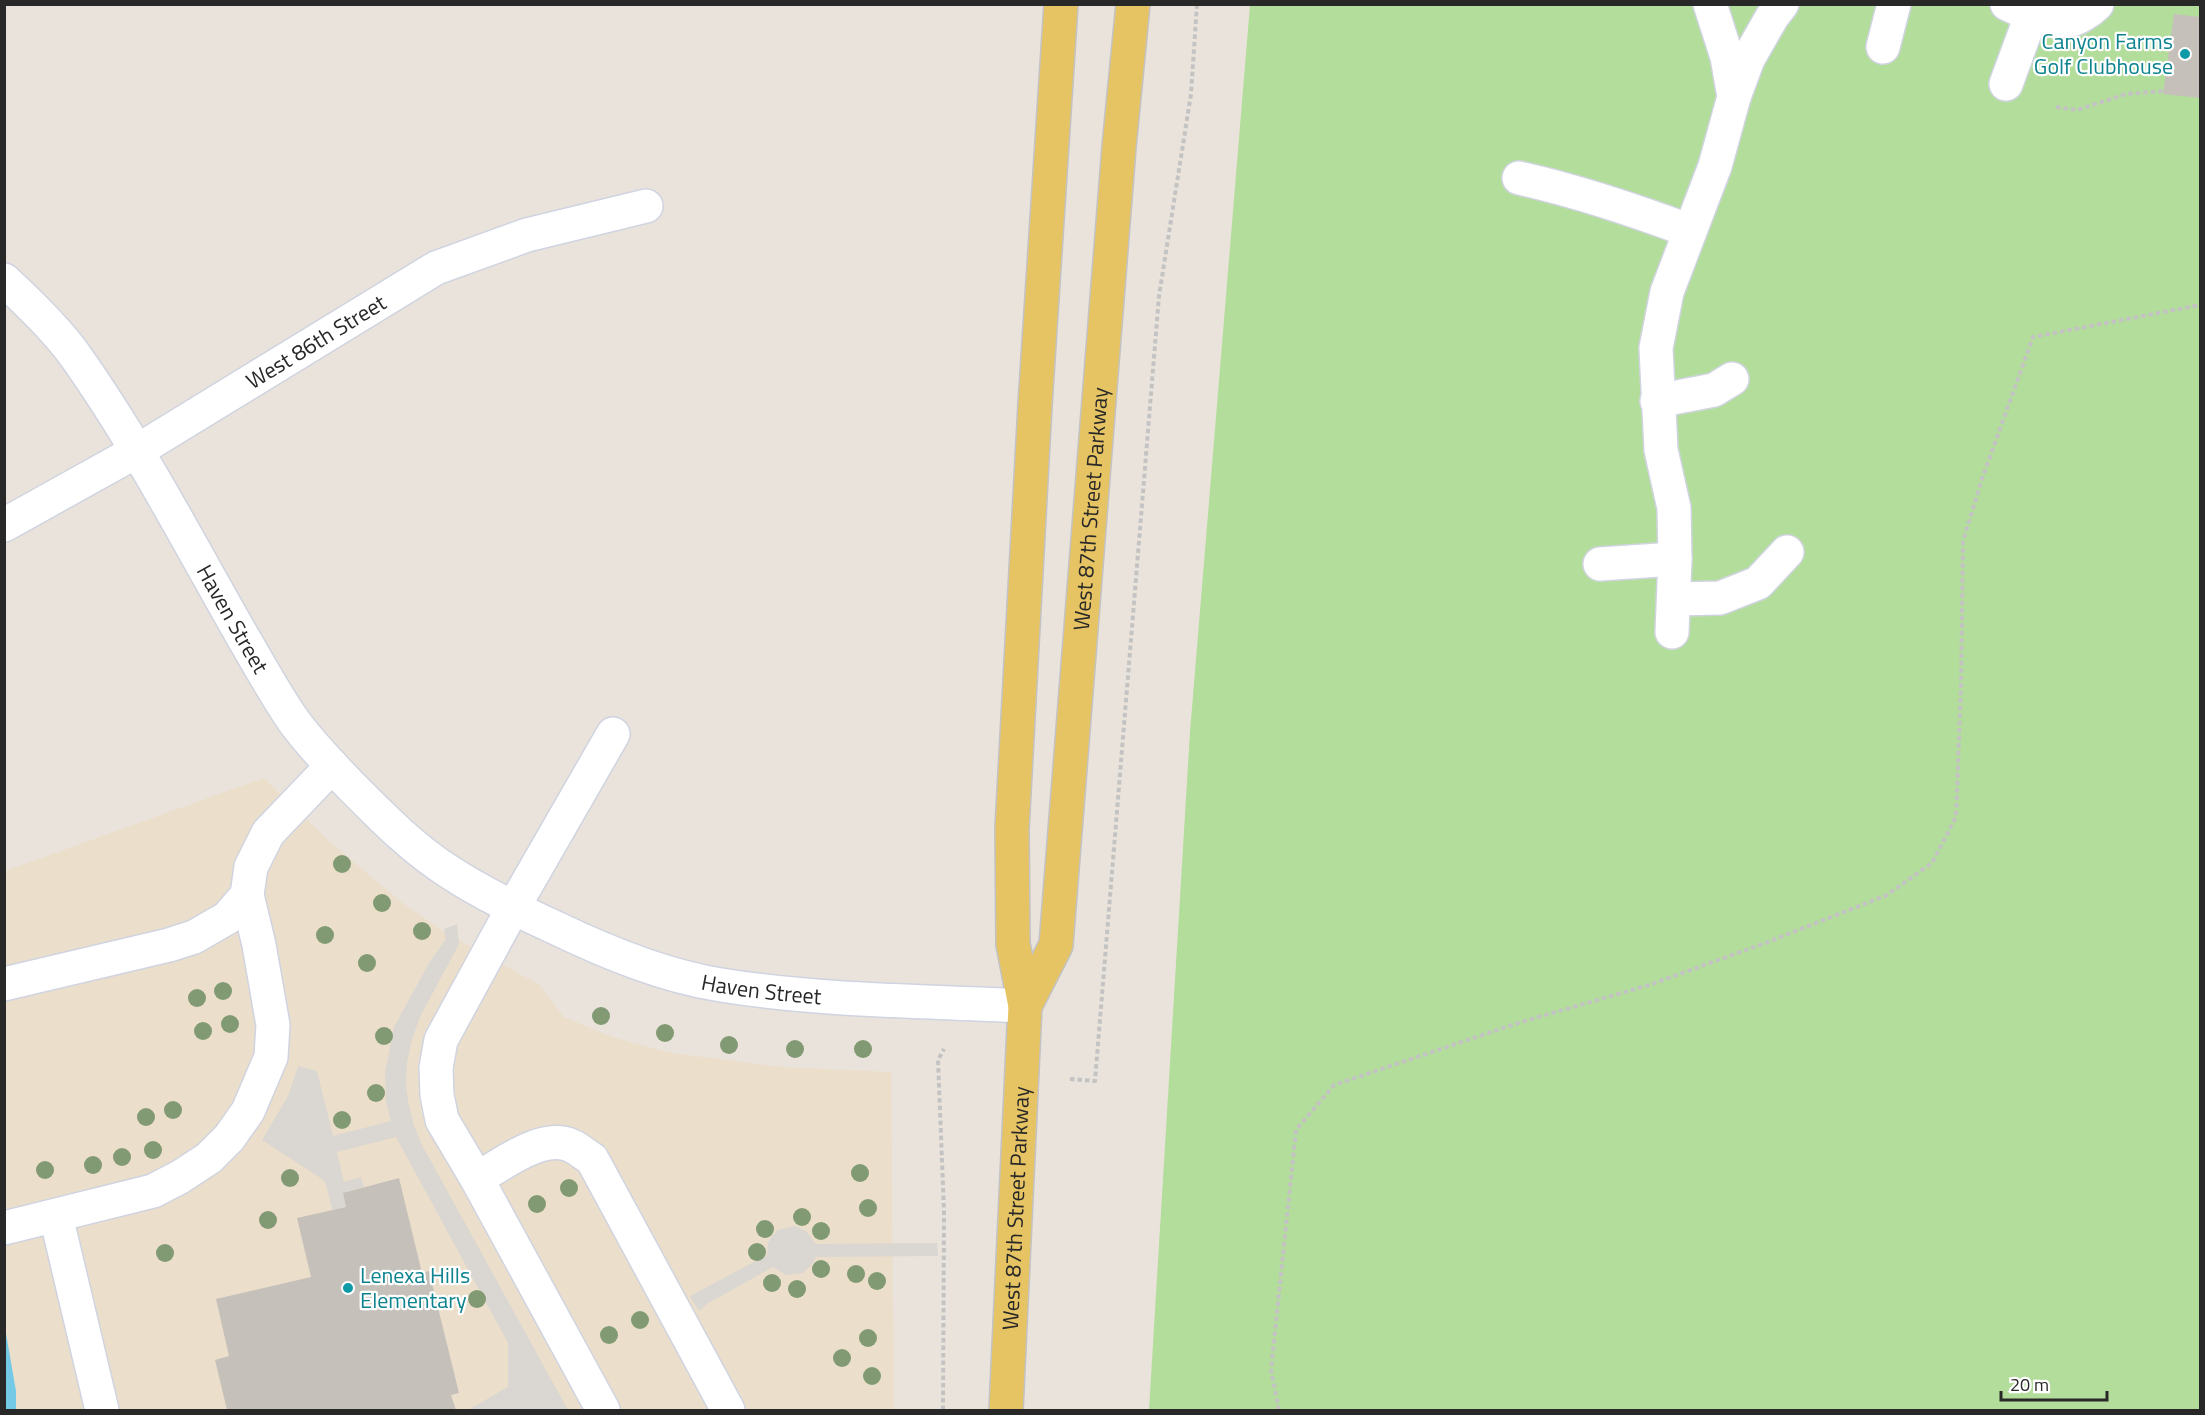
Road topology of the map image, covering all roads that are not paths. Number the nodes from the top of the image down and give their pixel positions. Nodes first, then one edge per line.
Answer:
1 (1061, 4) edge
2 (1133, 4) edge
3 (1710, 4) edge
4 (1782, 4) edge
5 (1894, 4) edge
6 (2097, 4) edge
7 (2019, 10) edge
8 (1883, 47) dead end
9 (2006, 84) dead end
10 (1734, 97) junction
11 (1519, 178) dead end
12 (646, 206) dead end
13 (1689, 231) junction
14 (4, 280) edge
15 (1732, 379) dead end
16 (1658, 400) junction
17 (137, 451) junction
18 (4, 525) edge
19 (1787, 552) dead end
20 (1675, 559) junction
21 (1600, 564) dead end
22 (1674, 599) junction
23 (1672, 632) dead end
24 (613, 734) dead end
25 (332, 766) junction
26 (247, 895) junction
27 (513, 908) junction
28 (4, 984) edge
29 (1025, 1006) junction
30 (477, 1179) junction
31 (56, 1216) junction
32 (4, 1227) edge
33 (102, 1410) edge
34 (603, 1410) edge
35 (728, 1410) edge
36 (1006, 1410) edge

1 - 29 main road, West 87th Street Parkway
2 - 29 main road, West 87th Street Parkway
3 - 10 street
4 - 10 street
5 - 8 street
6 - 7 street
7 - 9 street
10 - 13 street
11 - 13 street
12 - 17 street, West 86th Street
13 - 16 street
14 - 17 street, Haven Street
15 - 16 street
16 - 20 street
17 - 18 street, West 86th Street
17 - 25 street, Haven Street
19 - 22 street
20 - 21 street
20 - 22 street
22 - 23 street
24 - 27 street
25 - 26 street
25 - 27 street, Haven Street
26 - 28 street
26 - 31 street
27 - 29 street, Haven Street
27 - 30 street
29 - 36 main road, West 87th Street Parkway
30 - 34 street
30 - 35 street
31 - 32 street
31 - 33 street

